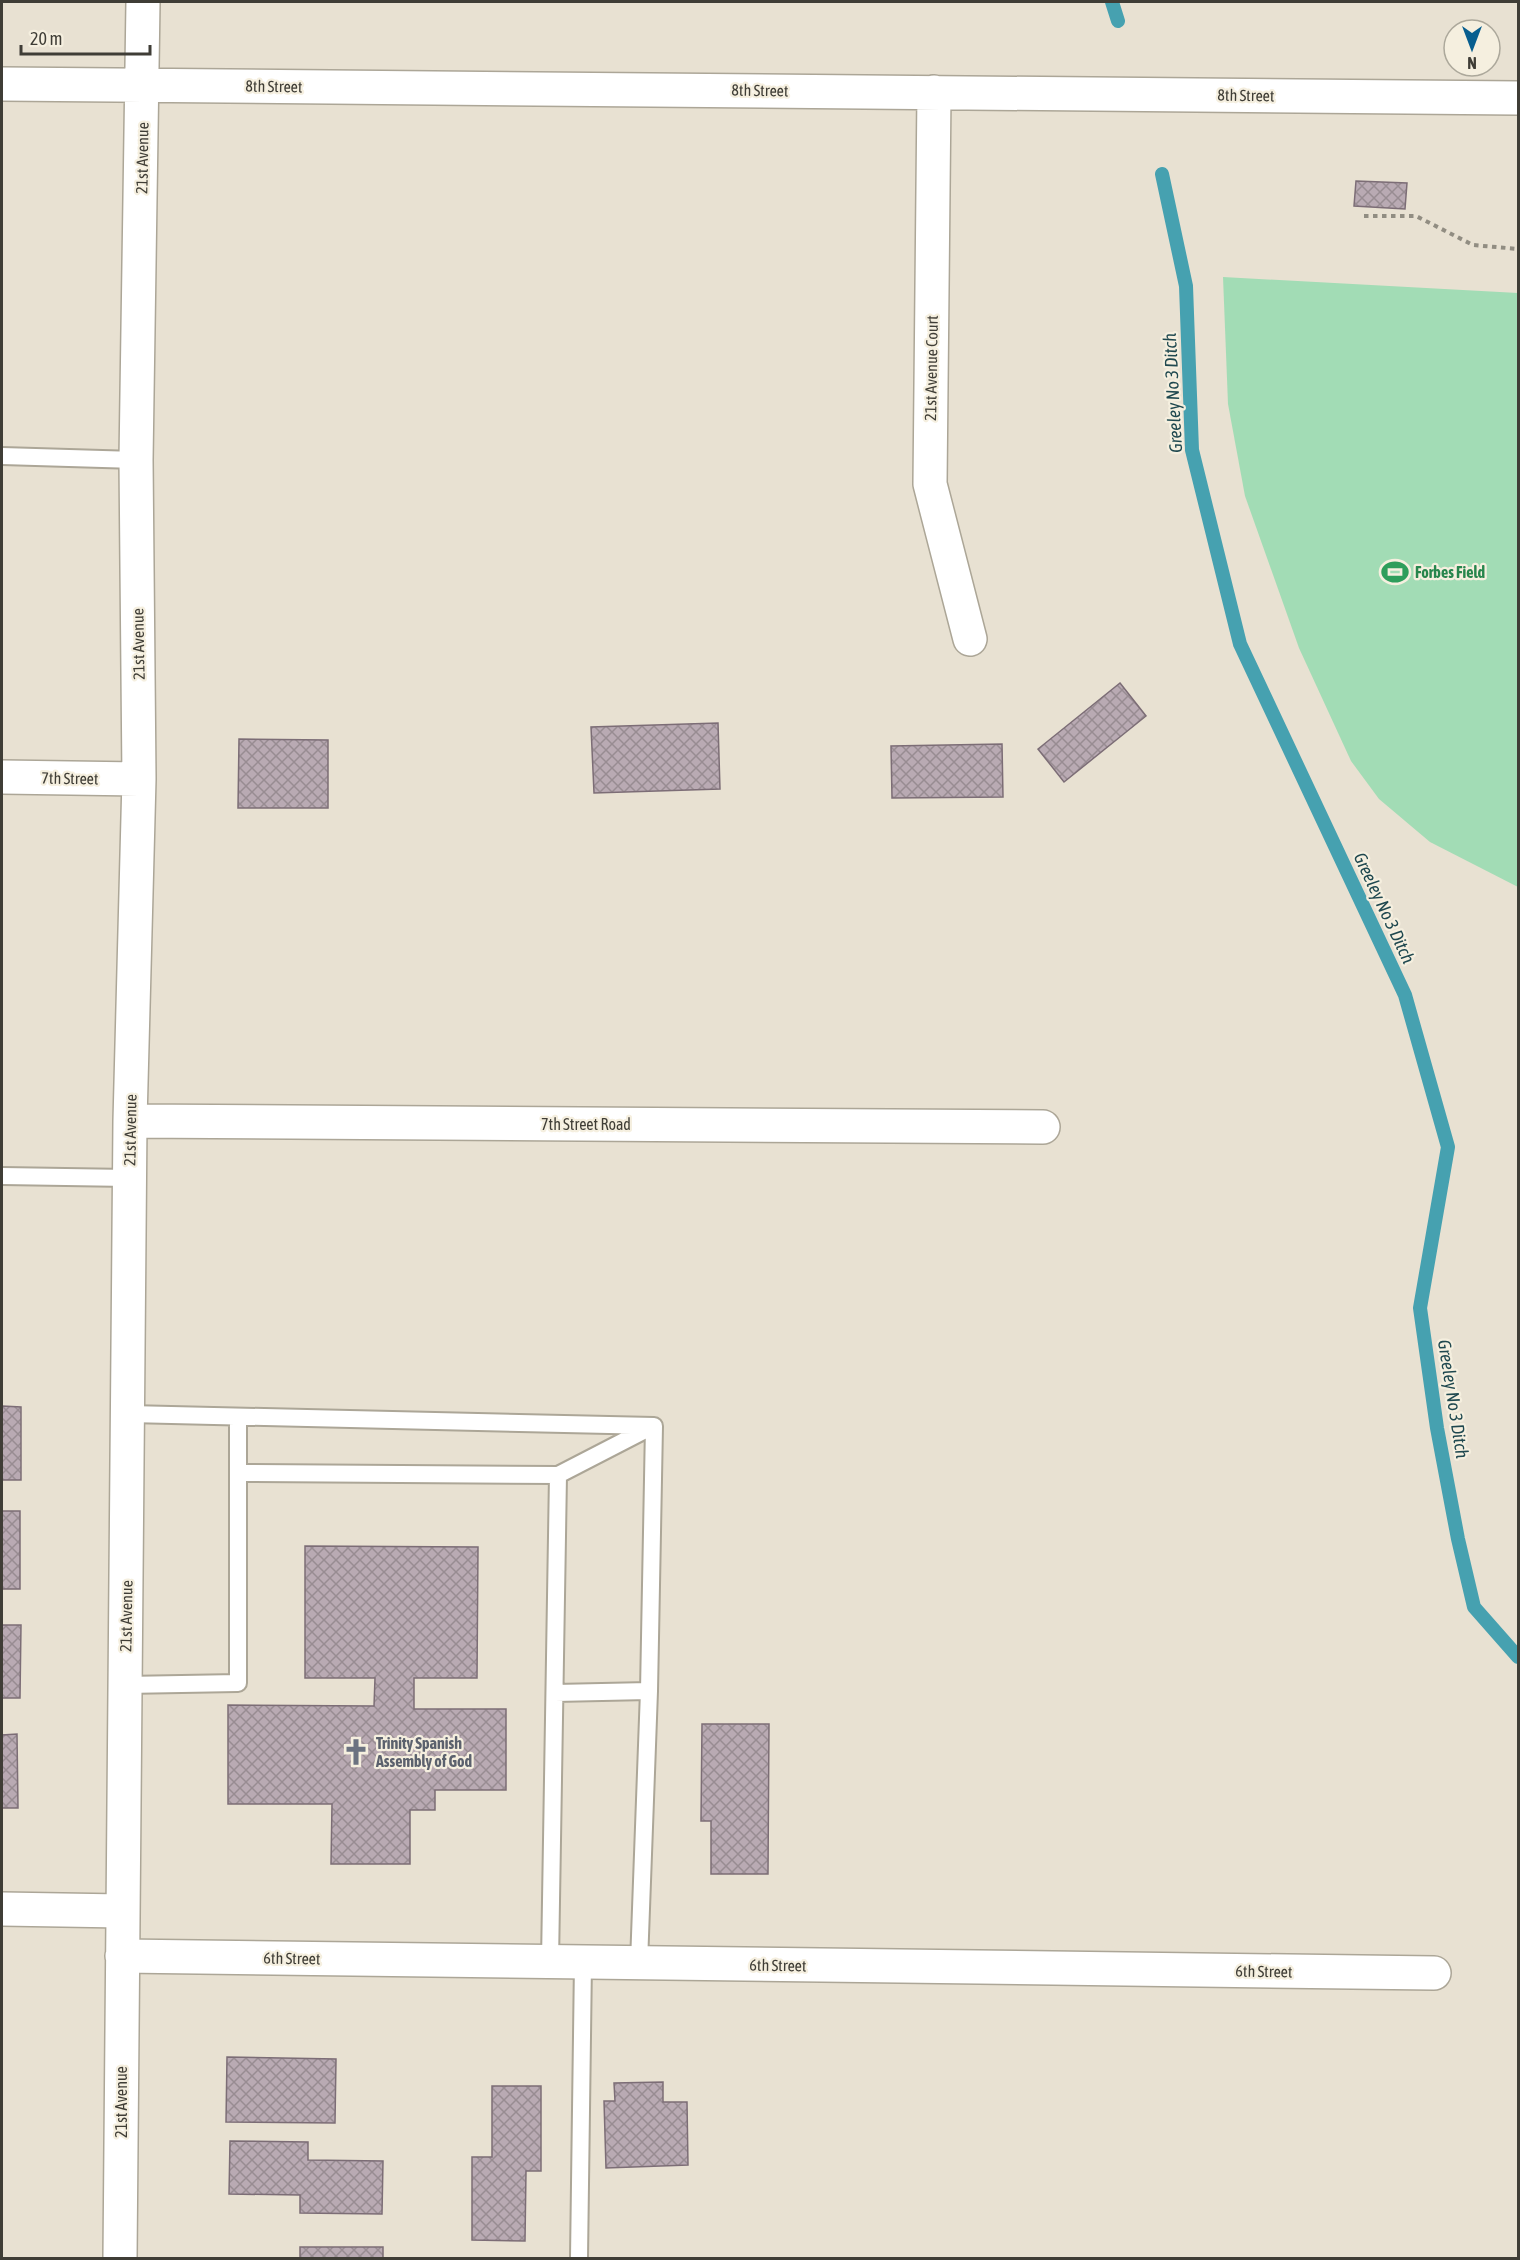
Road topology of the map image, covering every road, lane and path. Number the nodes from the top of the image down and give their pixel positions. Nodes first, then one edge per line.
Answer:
1 (144, 2) edge
2 (2, 84) edge
3 (143, 84) junction
4 (934, 92) junction
5 (1518, 98) edge
6 (1364, 216) dead end
7 (1518, 249) edge
8 (2, 456) edge
9 (136, 460) junction
10 (970, 639) dead end
11 (2, 777) edge
12 (139, 779) junction
13 (130, 1121) junction
14 (1043, 1127) dead end
15 (2, 1176) edge
16 (129, 1178) junction
17 (129, 1414) junction
18 (238, 1417) junction
19 (654, 1426) junction
20 (238, 1473) junction
21 (558, 1475) junction
22 (125, 1685) junction
23 (650, 1691) junction
24 (555, 1693) junction
25 (2, 1909) edge
26 (122, 1911) junction
27 (122, 1956) junction
28 (550, 1962) junction
29 (583, 1962) junction
30 (639, 1963) junction
31 (1434, 1973) dead end
32 (120, 2259) edge
33 (579, 2259) edge

1 - 3 street, 21st Avenue
2 - 3 street, 8th Street
3 - 4 street, 8th Street
3 - 9 street, 21st Avenue
4 - 5 street, 8th Street
4 - 10 street, 21st Avenue Court
6 - 7 path
8 - 9 lane
9 - 12 street, 21st Avenue
11 - 12 street, 7th Street
12 - 13 street, 21st Avenue
13 - 14 street, 7th Street Road
13 - 16 street, 21st Avenue
15 - 16 lane
16 - 17 street, 21st Avenue
17 - 18 lane
17 - 22 street, 21st Avenue
18 - 19 lane
18 - 20 lane
19 - 21 lane
19 - 23 lane
20 - 21 lane
20 - 22 lane
21 - 24 lane
22 - 26 street, 21st Avenue
23 - 24 lane
23 - 30 lane
24 - 28 lane
25 - 26 street
26 - 27 street, 21st Avenue
27 - 28 street, 6th Street
27 - 32 street, 21st Avenue
28 - 29 street, 6th Street
29 - 30 street, 6th Street
29 - 33 lane
30 - 31 street, 6th Street

